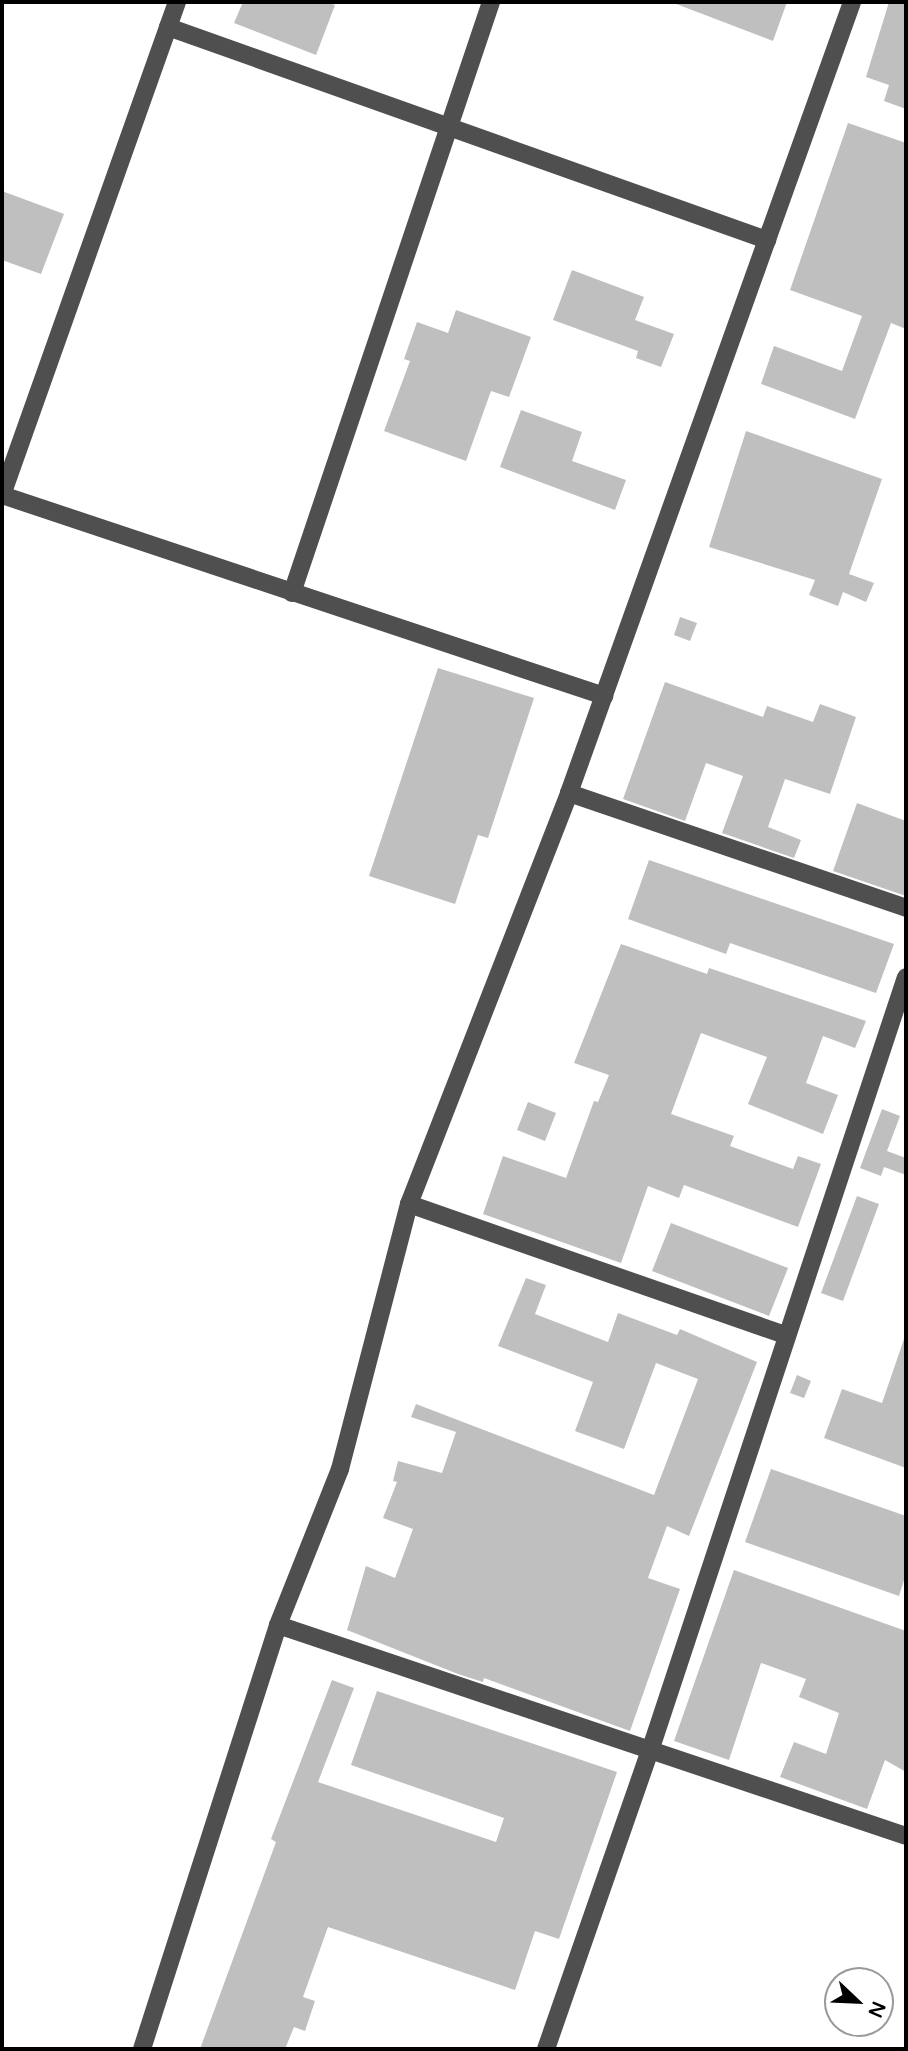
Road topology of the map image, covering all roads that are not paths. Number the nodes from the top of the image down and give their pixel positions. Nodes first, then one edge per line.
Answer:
1 (177, 2) edge
2 (491, 2) edge
3 (852, 2) edge
4 (168, 27) junction
5 (449, 128) junction
6 (767, 240) junction
7 (2, 495) edge
8 (292, 593) junction
9 (604, 696) junction
10 (569, 793) junction
11 (906, 908) edge
12 (906, 976) edge
13 (409, 1204) junction
14 (787, 1336) junction
15 (278, 1625) junction
16 (650, 1751) junction
17 (906, 1836) edge
18 (142, 2049) edge
19 (546, 2049) edge

1 - 4 lane
2 - 5 lane
3 - 6 lane
4 - 5 lane
4 - 7 lane
5 - 6 lane
5 - 8 lane
6 - 9 lane
7 - 8 lane
8 - 9 lane
9 - 10 lane
10 - 11 lane
10 - 13 lane
12 - 14 lane
13 - 14 lane
13 - 15 lane
14 - 16 lane
15 - 16 lane
15 - 18 lane
16 - 17 lane
16 - 19 lane

